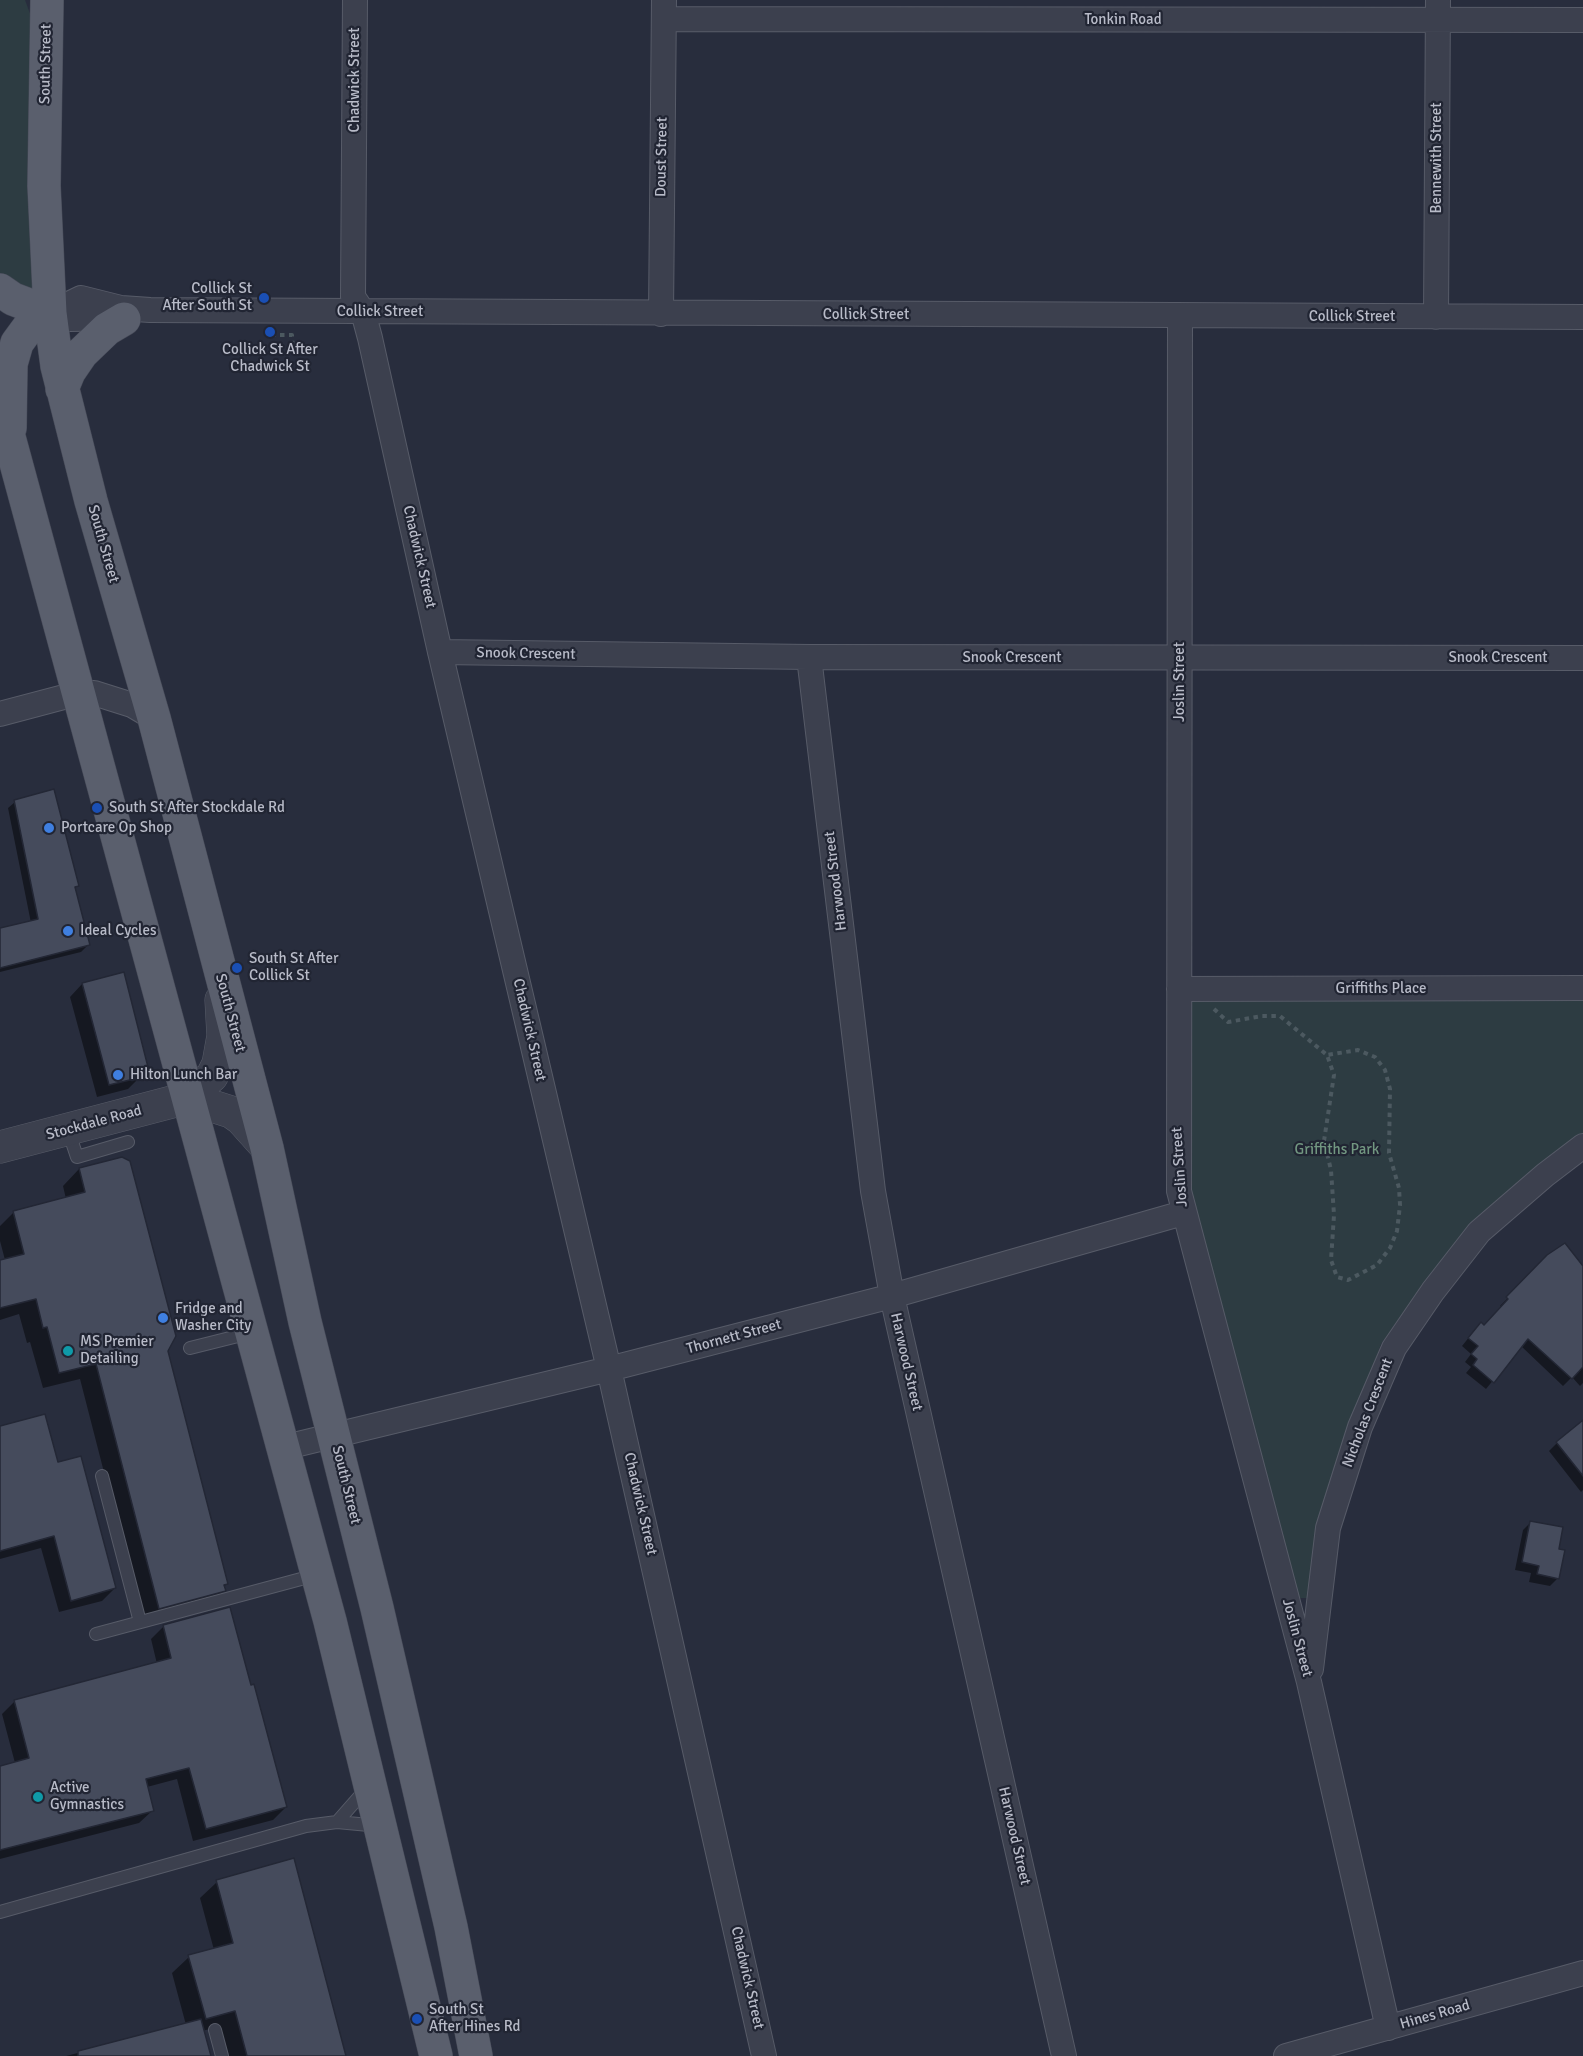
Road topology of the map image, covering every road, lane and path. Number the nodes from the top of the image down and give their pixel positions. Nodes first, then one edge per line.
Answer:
1 (47, 0) edge
2 (356, 0) edge
3 (664, 9) edge
4 (1438, 10) edge
5 (1583, 20) edge
6 (0, 290) edge
7 (363, 312) junction
8 (50, 313) junction
9 (662, 314) junction
10 (137, 315) junction
11 (1180, 317) junction
12 (1436, 317) junction
13 (1583, 317) edge
14 (271, 335) dead end
15 (293, 352) dead end
16 (62, 389) junction
17 (0, 404) edge
18 (9, 441) junction
19 (441, 652) junction
20 (809, 657) junction
21 (1583, 658) edge
22 (1180, 659) junction
23 (79, 693) junction
24 (0, 714) edge
25 (154, 718) junction
26 (220, 976) junction
27 (1583, 988) edge
28 (1179, 989) junction
29 (1206, 989) junction
30 (1326, 1055) junction
31 (187, 1098) junction
32 (68, 1130) junction
33 (128, 1142) dead end
34 (1583, 1146) edge
35 (0, 1147) edge
36 (267, 1148) junction
37 (1183, 1213) junction
38 (892, 1296) junction
39 (251, 1333) junction
40 (190, 1348) dead end
41 (609, 1369) junction
42 (334, 1436) junction
43 (282, 1448) junction
44 (102, 1476) dead end
45 (317, 1575) junction
46 (376, 1608) junction
47 (330, 1621) junction
48 (140, 1622) junction
49 (96, 1634) dead end
50 (1309, 1682) junction
51 (411, 1755) junction
52 (370, 1784) junction
53 (338, 1822) junction
54 (379, 1823) junction
55 (0, 1912) edge
56 (1583, 1972) edge
57 (1388, 2028) junction
58 (215, 2030) dead end
59 (222, 2056) edge
60 (436, 2056) edge
61 (476, 2056) edge
62 (764, 2056) edge
63 (1064, 2056) edge
64 (1286, 2056) edge

1 - 8 main road, South Street
2 - 7 street, Chadwick Street
3 - 4 street, Tonkin Road
3 - 9 street, Doust Street
4 - 5 street, Tonkin Road
4 - 12 street, Bennewith Street
6 - 8 main road
7 - 9 street, Collick Street
7 - 10 street, Collick Street
7 - 19 street, Chadwick Street
8 - 10 street, Collick Street
8 - 16 main road, South Street
8 - 18 main road
9 - 11 street, Collick Street
10 - 16 main road
11 - 12 street, Collick Street
11 - 22 street, Joslin Street
12 - 13 street, Collick Street
14 - 15 path
16 - 25 main road, South Street
17 - 18 main road
18 - 23 main road
19 - 20 street, Snook Crescent
19 - 41 street, Chadwick Street
20 - 22 street, Snook Crescent
20 - 38 street, Harwood Street
21 - 22 street, Snook Crescent
22 - 28 street, Joslin Street
23 - 24 street
23 - 25 street
23 - 31 main road
25 - 26 main road, South Street
26 - 31 street, Stockdale Road
26 - 36 main road, South Street
27 - 29 street, Griffiths Place
28 - 29 street, Griffiths Place
28 - 37 street, Joslin Street
29 - 30 path
30 - 30 path
31 - 32 street, Stockdale Road
31 - 36 street
31 - 39 main road
32 - 33 lane
32 - 35 street, Stockdale Road
34 - 50 street, Nicholas Crescent
36 - 42 main road, South Street
37 - 38 street, Thornett Street
37 - 50 street, Joslin Street
38 - 41 street, Thornett Street
38 - 63 street, Harwood Street
39 - 40 lane
39 - 43 main road
41 - 42 street, Thornett Street
41 - 62 street, Chadwick Street
42 - 43 street, Thornett Street
42 - 46 main road, South Street
43 - 45 main road
44 - 48 lane
45 - 47 main road
45 - 48 lane
46 - 47 main road
46 - 51 main road, South Street
47 - 52 main road
48 - 49 lane
50 - 57 street, Joslin Street
51 - 54 main road
51 - 61 main road, South Street
52 - 53 lane
52 - 54 main road
53 - 54 lane
53 - 55 lane
54 - 60 main road
56 - 57 street, Hines Road
57 - 64 street, Hines Road
58 - 59 lane

